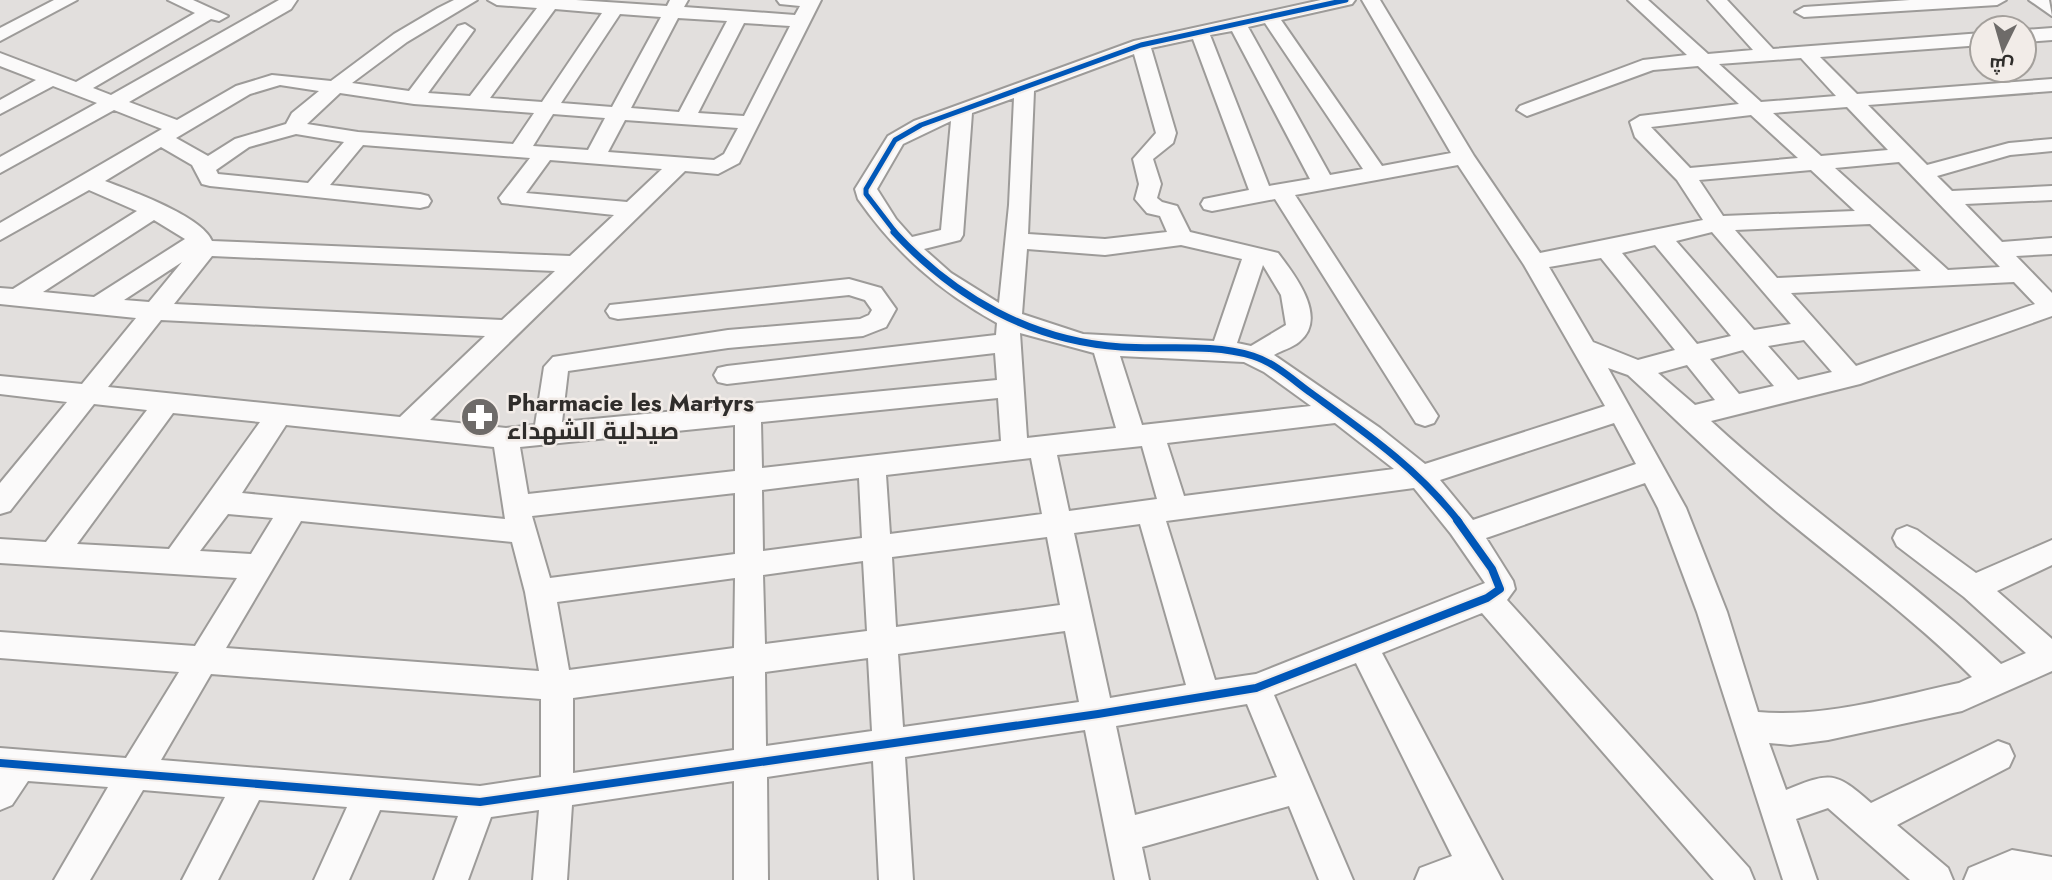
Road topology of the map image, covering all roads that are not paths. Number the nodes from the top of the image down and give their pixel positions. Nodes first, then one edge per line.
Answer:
1 (68, 0) edge
2 (177, 0) edge
3 (288, 0) edge
4 (468, 0) edge
5 (497, 0) edge
6 (786, 0) edge
7 (1346, 0) edge
8 (1371, 0) edge
9 (1637, 0) edge
10 (1717, 0) edge
11 (1997, 0) edge
12 (2038, 0) edge
13 (811, 1) edge
14 (549, 5) junction
15 (676, 6) edge
16 (614, 9) junction
17 (2052, 11) edge
18 (1804, 12) dead end
19 (209, 13) junction
20 (1269, 16) junction
21 (738, 17) junction
22 (801, 21) junction
23 (1237, 23) junction
24 (247, 27) junction
25 (465, 30) dead end
26 (1199, 31) junction
27 (0, 35) edge
28 (1968, 40) edge
29 (1141, 44) junction
30 (1805, 52) junction
31 (1768, 55) junction
32 (0, 59) edge
33 (1701, 59) junction
34 (23, 68) junction
35 (51, 79) junction
36 (0, 80) edge
37 (2052, 85) edge
38 (333, 88) junction
39 (1024, 88) junction
40 (78, 89) junction
41 (414, 98) junction
42 (477, 101) junction
43 (111, 102) junction
44 (1853, 102) junction
45 (548, 106) junction
46 (0, 108) edge
47 (1756, 108) junction
48 (962, 110) junction
49 (1527, 110) dead end
50 (617, 113) junction
51 (685, 119) junction
52 (751, 123) junction
53 (295, 128) junction
54 (172, 134) junction
55 (358, 138) junction
56 (2052, 145) edge
57 (518, 152) junction
58 (544, 154) junction
59 (1905, 155) junction
60 (1464, 157) junction
61 (594, 158) junction
62 (1816, 163) junction
63 (0, 166) edge
64 (678, 166) junction
65 (206, 167) junction
66 (1922, 173) junction
67 (1377, 174) junction
68 (1685, 175) junction
69 (89, 182) junction
70 (1323, 183) junction
71 (315, 189) junction
72 (1271, 193) junction
73 (2052, 193) edge
74 (1947, 198) junction
75 (420, 201) dead end
76 (1212, 204) dead end
77 (154, 210) junction
78 (633, 210) junction
79 (1875, 217) junction
80 (1717, 224) junction
81 (0, 233) edge
82 (1660, 237) junction
83 (1181, 238) junction
84 (1017, 241) junction
85 (203, 244) junction
86 (906, 246) junction
87 (2052, 246) edge
88 (1606, 249) junction
89 (1997, 250) junction
90 (1256, 253) junction
91 (1534, 262) junction
92 (576, 264) junction
93 (2020, 274) junction
94 (1944, 279) junction
95 (1771, 286) junction
96 (9, 296) edge
97 (99, 305) junction
98 (2052, 307) edge
99 (618, 311) dead end
100 (155, 312) junction
101 (509, 329) junction
102 (1810, 330) junction
103 (1009, 331) junction
104 (728, 339) junction
105 (1748, 340) junction
106 (1105, 346) junction
107 (1584, 348) junction
108 (1222, 352) junction
109 (1690, 353) junction
110 (1256, 356) junction
111 (1637, 369) junction
112 (727, 375) junction
113 (1852, 377) junction
114 (0, 386) edge
115 (1008, 388) junction
116 (1792, 390) junction
117 (88, 393) junction
118 (167, 402) junction
119 (1733, 405) junction
120 (1621, 411) junction
121 (1339, 413) junction
122 (279, 415) junction
123 (737, 415) junction
124 (1425, 416) dead end
125 (1690, 416) junction
126 (407, 426) junction
127 (547, 435) junction
128 (1142, 436) junction
129 (506, 438) junction
130 (1028, 449) junction
131 (872, 467) junction
132 (1653, 469) junction
133 (1420, 476) junction
134 (748, 480) junction
135 (221, 502) junction
136 (0, 503) edge
137 (293, 510) junction
138 (1162, 510) junction
139 (519, 520) junction
140 (1058, 524) junction
141 (1465, 534) junction
142 (1907, 538) dead end
143 (876, 548) junction
144 (0, 551) edge
145 (2052, 552) edge
146 (53, 554) junction
147 (176, 562) junction
148 (749, 565) junction
149 (258, 567) junction
150 (1974, 588) junction
151 (540, 592) junction
152 (1487, 598) junction
153 (1077, 616) junction
154 (882, 642) junction
155 (0, 645) edge
156 (1363, 647) junction
157 (2051, 656) edge
158 (203, 660) junction
159 (750, 660) junction
160 (1997, 681) junction
161 (557, 686) junction
162 (1256, 688) junction
163 (1205, 698) junction
164 (1098, 714) junction
165 (1747, 726) junction
166 (888, 745) junction
167 (1998, 756) dead end
168 (10, 763) edge
169 (750, 764) junction
170 (133, 776) junction
171 (249, 786) junction
172 (1297, 788) junction
173 (557, 790) junction
174 (0, 793) edge
175 (370, 794) junction
176 (480, 802) junction
177 (1777, 810) junction
178 (1870, 821) junction
179 (1123, 835) junction
180 (1480, 873) edge
181 (2052, 874) edge
182 (71, 880) edge
183 (199, 880) edge
184 (331, 880) edge
185 (451, 880) edge
186 (550, 880) edge
187 (751, 880) edge
188 (896, 880) edge
189 (1132, 880) edge
190 (1336, 880) edge
191 (1432, 880) edge
192 (1737, 880) edge
193 (1800, 880) edge
194 (1936, 880) edge
195 (1982, 880) edge

1 - 27 street
2 - 19 street
3 - 24 street
4 - 38 street
5 - 14 street
6 - 13 street
7 - 20 street
8 - 60 street
9 - 33 street
10 - 31 street
11 - 18 street
12 - 17 street
13 - 22 street
14 - 16 street
14 - 42 street
15 - 16 street
15 - 21 street
15 - 50 street
16 - 45 street
19 - 24 street
19 - 40 street
20 - 23 street
20 - 67 street
21 - 22 street
21 - 51 street
22 - 52 street
23 - 26 street
23 - 70 street
24 - 43 street
25 - 41 street
26 - 29 street
26 - 72 street
28 - 30 street
29 - 39 street
29 - 83 street
30 - 31 street
30 - 44 street
31 - 33 street
32 - 34 street
33 - 47 street
33 - 49 street
34 - 35 street
34 - 36 street
35 - 40 street
35 - 46 street
37 - 44 street
38 - 41 street
38 - 53 street
38 - 54 street
39 - 48 street
39 - 84 street
40 - 43 street
41 - 42 street
42 - 45 street
43 - 54 street
43 - 63 street
44 - 47 street
44 - 59 street
45 - 50 street
45 - 57 street
47 - 62 street
47 - 68 street
48 - 86 street
48 - 86 street
50 - 51 street
50 - 61 street
51 - 52 street
52 - 64 street
53 - 55 street
53 - 65 street
54 - 65 street
54 - 69 street
55 - 57 street
55 - 71 street
56 - 66 street
57 - 58 street
58 - 61 street
58 - 78 street
59 - 62 street
59 - 66 street
60 - 67 street
60 - 91 street
61 - 64 street
62 - 68 street
62 - 79 street
64 - 78 street
65 - 71 street
66 - 74 street
67 - 70 street
68 - 80 street
69 - 77 street
69 - 81 street
70 - 72 street
71 - 75 street
72 - 76 street
72 - 124 street
73 - 74 street
74 - 89 street
77 - 85 street
77 - 96 street
78 - 92 street
79 - 80 street
79 - 94 street
80 - 82 street
80 - 95 street
82 - 88 street
82 - 105 street
83 - 84 street
83 - 90 street
84 - 103 street
85 - 92 street
85 - 97 street
85 - 100 street
86 - 103 street
87 - 89 street
88 - 91 street
88 - 109 street
89 - 93 street
90 - 108 street
90 - 110 street
91 - 107 street
92 - 101 street
93 - 94 street
93 - 98 street
94 - 95 street
95 - 102 street
96 - 97 street
97 - 100 street
98 - 113 street
99 - 104 street
100 - 101 street
100 - 117 street
101 - 126 street
102 - 105 street
102 - 113 street
103 - 106 street
103 - 112 street
103 - 115 street
104 - 112 street
104 - 127 street
105 - 109 street
105 - 116 street
106 - 108 street
106 - 128 street
107 - 111 street
107 - 120 street
108 - 110 street
109 - 111 street
109 - 119 street
110 - 121 street
111 - 125 street
112 - 123 street
113 - 116 street
114 - 117 street
115 - 123 street
115 - 130 street
116 - 119 street
117 - 118 street
117 - 136 street
118 - 122 street
118 - 146 street
119 - 125 street
120 - 132 street
120 - 133 street
121 - 128 street
121 - 133 street
122 - 126 street
122 - 135 street
123 - 127 street
123 - 134 street
125 - 160 street
126 - 129 street
127 - 129 street
128 - 130 street
128 - 138 street
129 - 139 street
130 - 131 street
130 - 140 street
131 - 134 street
131 - 143 street
132 - 141 street
132 - 165 street
133 - 138 street
133 - 141 street
134 - 139 street
134 - 148 street
135 - 137 street
135 - 147 street
137 - 139 street
137 - 149 street
138 - 140 street
138 - 163 street
139 - 151 street
140 - 143 street
140 - 153 street
141 - 152 street
142 - 150 street
143 - 148 street
143 - 154 street
144 - 146 street
145 - 150 street
146 - 147 street
147 - 149 street
148 - 151 street
148 - 159 street
149 - 158 street
150 - 157 street
151 - 161 street
152 - 156 street
152 - 192 street
153 - 154 street
153 - 164 street
154 - 159 street
154 - 166 street
155 - 158 street
156 - 162 street
156 - 180 street
157 - 160 street
158 - 161 street
158 - 170 street
159 - 161 street
159 - 169 street
160 - 165 street
161 - 173 street
162 - 163 street
162 - 172 street
163 - 164 street
164 - 166 street
164 - 179 street
165 - 177 street
166 - 169 street
166 - 188 street
167 - 178 street
168 - 170 street
168 - 174 street
169 - 173 street
169 - 187 street
170 - 171 street
170 - 182 street
171 - 175 street
171 - 183 street
172 - 179 street
172 - 190 street
173 - 176 street
173 - 186 street
175 - 176 street
175 - 184 street
176 - 185 street
177 - 178 street
177 - 193 street
178 - 194 street
179 - 189 street
180 - 191 street
181 - 195 street

